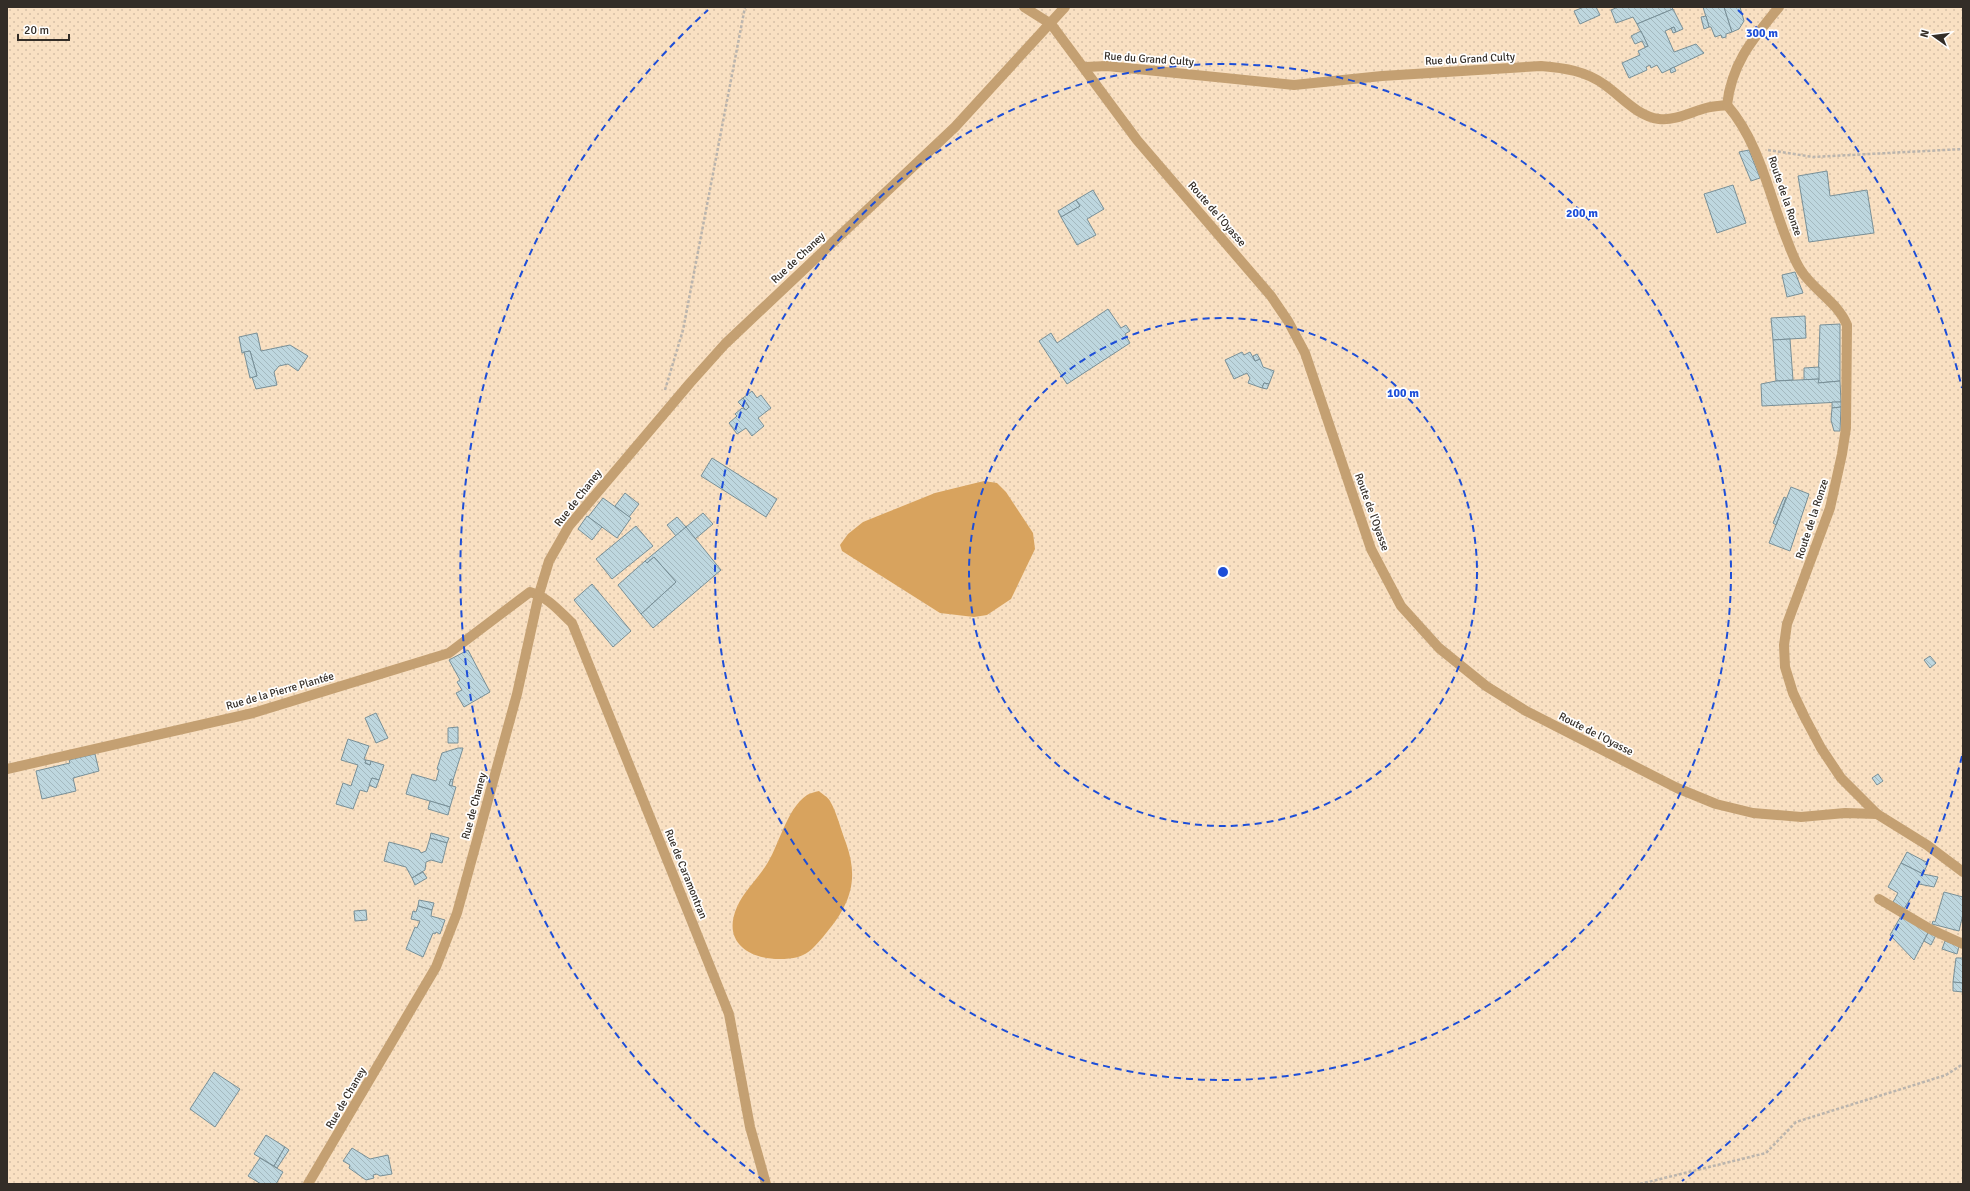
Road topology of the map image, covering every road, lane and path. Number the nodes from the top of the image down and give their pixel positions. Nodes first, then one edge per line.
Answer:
1 (745, 7) edge
2 (1024, 7) edge
3 (1066, 7) edge
4 (1779, 7) edge
5 (1051, 24) junction
6 (1085, 67) junction
7 (1727, 105) junction
8 (1755, 148) junction
9 (1963, 148) edge
10 (664, 395) dead end
11 (539, 594) junction
12 (7, 769) edge
13 (1877, 814) junction
14 (1963, 872) edge
15 (1879, 899) dead end
16 (1963, 944) edge
17 (1963, 1064) edge
18 (308, 1184) edge
19 (766, 1184) edge
20 (1640, 1184) edge

1 - 10 path
2 - 5 street, Route de l'Oyasse
3 - 5 street, Rue de Chaney
4 - 7 street
5 - 6 street, Route de l'Oyasse
5 - 11 street, Rue de Chaney
6 - 7 street, Rue du Grand Culty
6 - 13 street, Route de l'Oyasse
7 - 8 street, Route de la Ronze
8 - 9 path
8 - 13 street, Route de la Ronze
11 - 12 street, Rue de la Pierre Plantée
11 - 18 street, Rue de Chaney
11 - 19 street, Rue de Caramontran
13 - 14 street, Route de la Ronze
15 - 16 street
17 - 20 path

